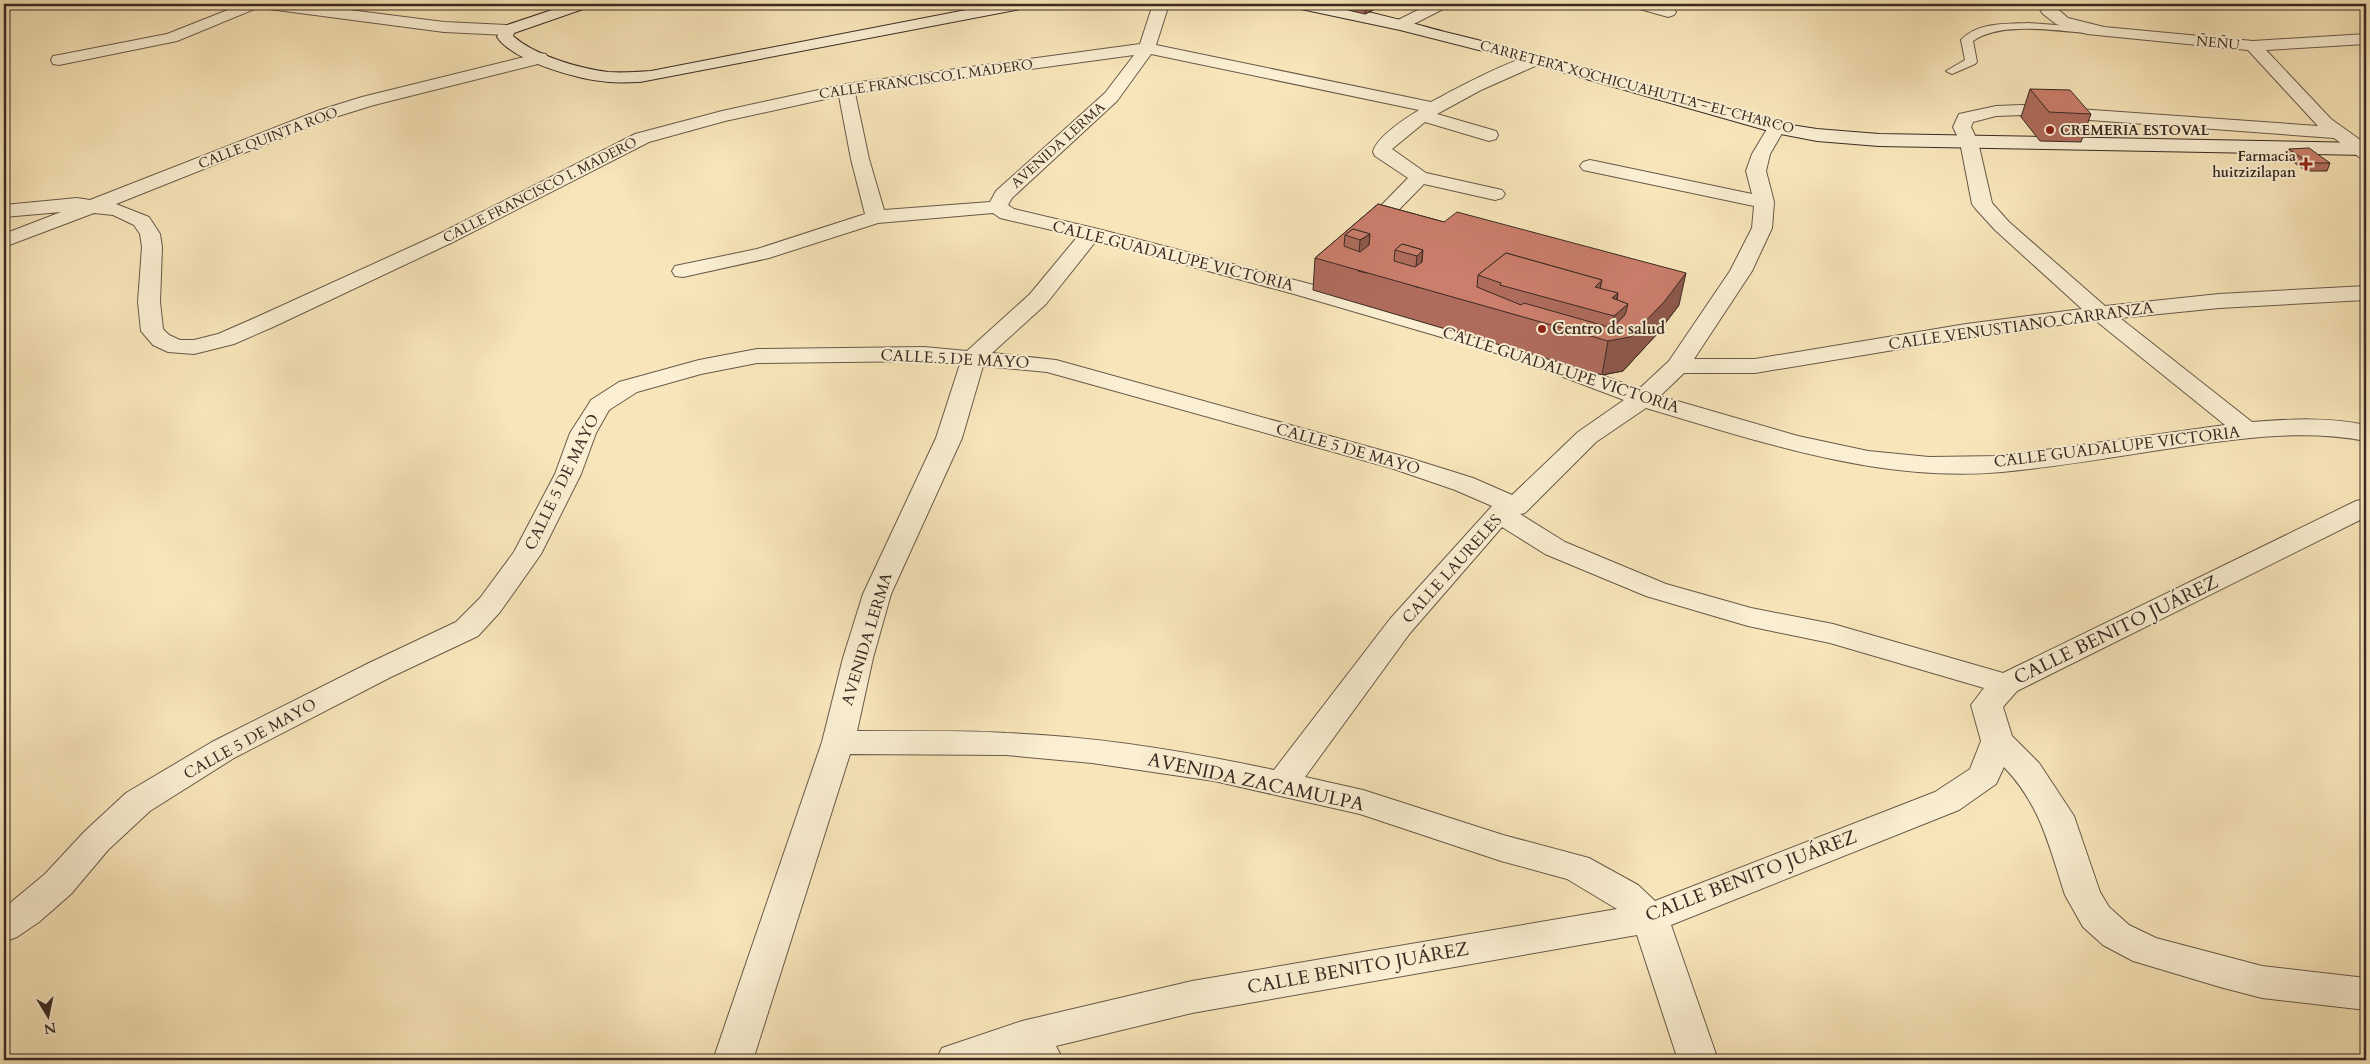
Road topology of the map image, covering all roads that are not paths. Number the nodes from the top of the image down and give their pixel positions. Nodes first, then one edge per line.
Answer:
1 (256, 4) edge
2 (269, 4) edge
3 (584, 4) edge
4 (1020, 4) edge
5 (1161, 4) edge
6 (1301, 4) edge
7 (1442, 4) edge
8 (1638, 4) edge
9 (2044, 4) edge
10 (1668, 12) dead end
11 (1400, 24) junction
12 (507, 30) junction
13 (2104, 32) junction
14 (2366, 39) edge
15 (2253, 46) junction
16 (1147, 48) junction
17 (540, 58) junction
18 (1536, 59) junction
19 (59, 60) dead end
20 (1952, 72) dead end
21 (846, 88) junction
22 (1428, 112) junction
23 (1776, 128) junction
24 (2338, 133) junction
25 (1489, 135) dead end
26 (1969, 142) junction
27 (2364, 150) edge
28 (1590, 166) dead end
29 (1420, 177) junction
30 (1495, 194) dead end
31 (1764, 202) junction
32 (95, 207) junction
33 (996, 207) junction
34 (4, 211) edge
35 (876, 218) junction
36 (1091, 233) junction
37 (4, 241) edge
38 (1354, 243) edge
39 (683, 271) dead end
40 (2366, 293) edge
41 (2100, 313) junction
42 (974, 357) junction
43 (1678, 366) junction
44 (1643, 399) junction
45 (2246, 430) junction
46 (2366, 433) edge
47 (2366, 507) edge
48 (1507, 510) junction
49 (2006, 684) junction
50 (1996, 741) junction
51 (838, 742) junction
52 (1282, 783) junction
53 (1650, 918) junction
54 (4, 927) edge
55 (2366, 994) edge
56 (1033, 1049) edge
57 (733, 1060) edge
58 (956, 1060) edge
59 (1698, 1060) edge

1 - 19 street
2 - 12 street
3 - 12 street
4 - 17 street
5 - 16 street, AVENIDA LERMA
6 - 11 street, CARRETERA XOCHICUAHUTLA - EL CHARCO
7 - 11 street
8 - 10 street
9 - 13 street, ÑEÑU
11 - 18 street, CARRETERA XOCHICUAHUTLA - EL CHARCO
12 - 17 street
13 - 15 street, ÑEÑU
13 - 20 lane
14 - 15 street
15 - 24 street, ÑEÑU
16 - 21 street, CALLE FRANCISCO I. MADERO
16 - 22 street, CALLE FRANCISCO I. MADERO
16 - 33 street, AVENIDA LERMA
17 - 32 street, CALLE QUINTA ROO
18 - 22 street
18 - 23 street, CARRETERA XOCHICUAHUTLA - EL CHARCO
21 - 32 street, CALLE FRANCISCO I. MADERO
21 - 35 street
22 - 25 street, CALLE FRANCISCO I. MADERO
22 - 29 street
23 - 26 street, CARRETERA XOCHICUAHUTLA - EL CHARCO
23 - 31 street, CALLE LAURELES
24 - 26 street
24 - 27 street, ÑEÑU
26 - 27 street, CARRETERA XOCHICUAHUTLA - EL CHARCO
26 - 41 street
28 - 31 street
29 - 30 street
29 - 38 street
31 - 43 street, CALLE LAURELES
32 - 34 street
32 - 37 street, CALLE QUINTA ROO
33 - 35 street, CALLE GUADALUPE VICTORIA
33 - 36 street, CALLE GUADALUPE VICTORIA
35 - 39 street, CALLE GUADALUPE VICTORIA
36 - 42 street
36 - 44 street, CALLE GUADALUPE VICTORIA
40 - 41 street, CALLE VENUSTIANO CARRANZA
41 - 43 street, CALLE VENUSTIANO CARRANZA
41 - 45 street
42 - 48 street, CALLE 5 DE MAYO
42 - 51 street, AVENIDA LERMA
42 - 54 street, CALLE 5 DE MAYO
43 - 44 street, CALLE LAURELES
44 - 45 street, CALLE GUADALUPE VICTORIA
44 - 48 street, CALLE LAURELES
45 - 46 street, CALLE GUADALUPE VICTORIA
47 - 49 street, CALLE BENITO JUÁREZ
48 - 49 street, CALLE 5 DE MAYO
48 - 52 street, CALLE LAURELES
49 - 50 street, CALLE BENITO JUÁREZ
50 - 53 street, CALLE BENITO JUÁREZ
50 - 55 street
51 - 52 street, AVENIDA ZACAMULPA
51 - 57 street, AVENIDA LERMA
52 - 53 street, AVENIDA ZACAMULPA
53 - 56 street, CALLE BENITO JUÁREZ
53 - 59 street
56 - 58 street, CALLE BENITO JUÁREZ

